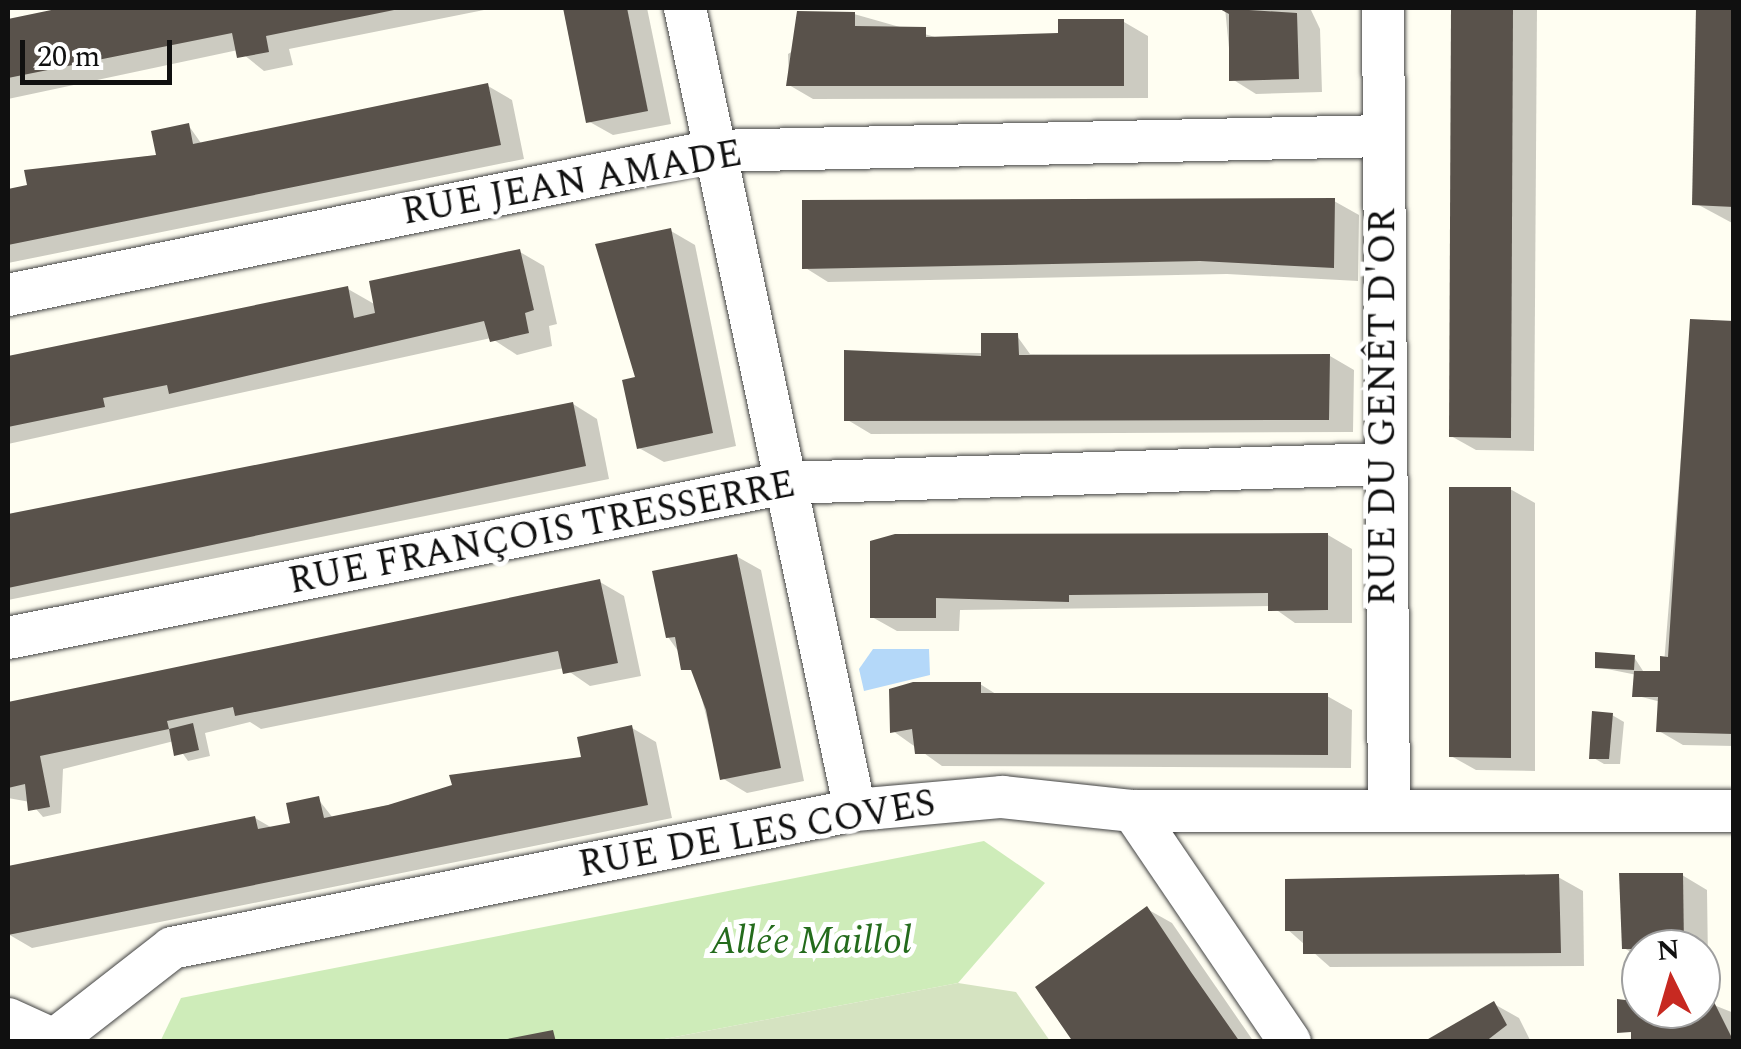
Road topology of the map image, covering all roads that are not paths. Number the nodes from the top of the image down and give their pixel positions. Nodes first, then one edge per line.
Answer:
1 (685, 8) edge
2 (1383, 8) edge
3 (1383, 136) junction
4 (713, 151) junction
5 (8, 295) edge
6 (1382, 464) junction
7 (785, 484) junction
8 (8, 638) edge
9 (1389, 806) junction
10 (855, 810) junction
11 (1734, 810) edge
12 (1133, 811) junction
13 (8, 1019) edge
14 (59, 1039) edge
15 (1290, 1042) edge

1 - 4 street
2 - 3 street, RUE DU GENÊT D'OR
3 - 4 street, RUE JEAN AMADE
3 - 6 street, RUE DU GENÊT D'OR
4 - 5 street, RUE JEAN AMADE
4 - 7 street
6 - 7 street, RUE FRANÇOIS TRESSERRE
6 - 9 street, RUE DU GENÊT D'OR
7 - 8 street, RUE FRANÇOIS TRESSERRE
7 - 10 street
9 - 11 street, RUE DE LES COVES
9 - 12 street, RUE DE LES COVES
10 - 12 street, RUE DE LES COVES
10 - 14 street, RUE DE LES COVES
12 - 15 street
13 - 14 street

